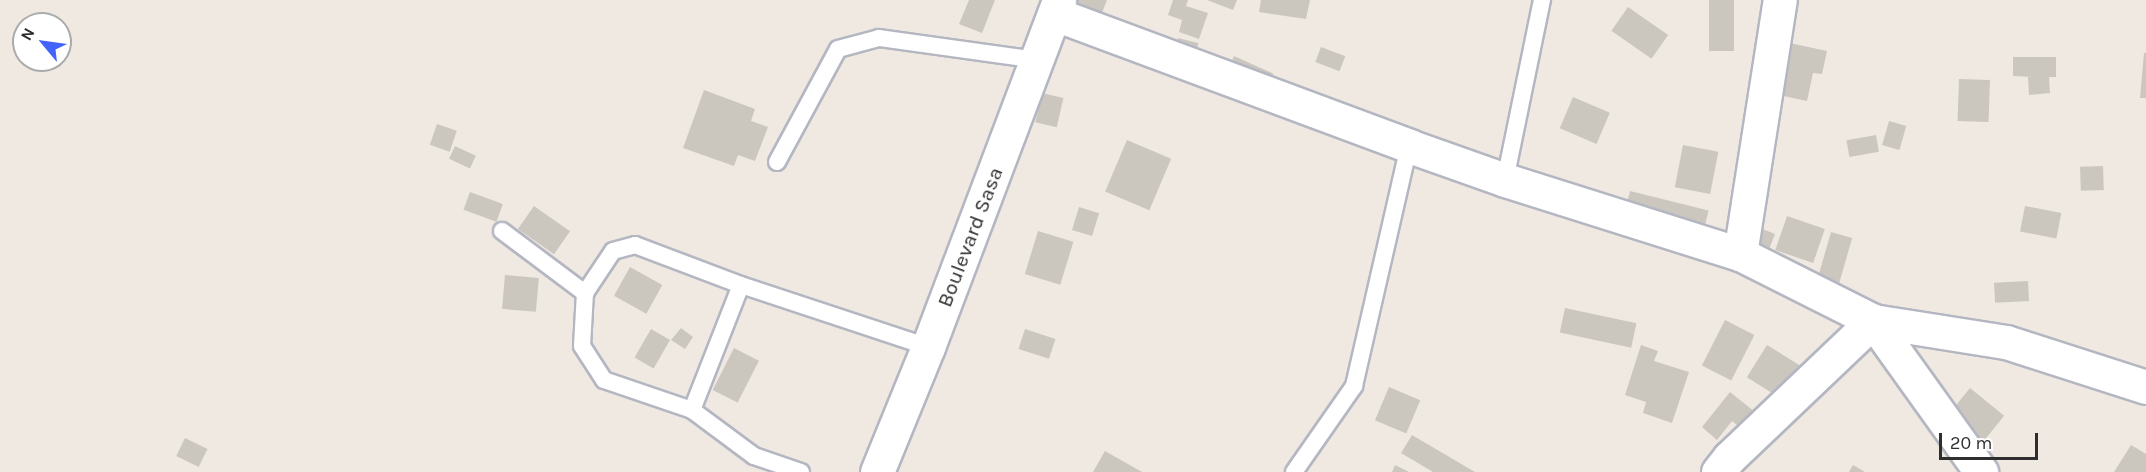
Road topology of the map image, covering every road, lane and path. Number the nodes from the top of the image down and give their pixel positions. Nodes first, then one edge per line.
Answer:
1 (1542, 0) edge
2 (1780, 0) edge
3 (1057, 7) edge
4 (1037, 60) junction
5 (1409, 146) junction
6 (777, 162) dead end
7 (1505, 180) junction
8 (502, 231) dead end
9 (1740, 254) junction
10 (741, 285) junction
11 (585, 293) junction
12 (1873, 321) junction
13 (928, 347) junction
14 (2146, 387) edge
15 (692, 410) junction
16 (801, 472) edge
17 (877, 472) edge
18 (1294, 472) edge
19 (1718, 472) edge
20 (1981, 472) edge

1 - 7 lane
2 - 9 street
3 - 4 street, Boulevard Sasa
3 - 5 street
4 - 6 lane
4 - 13 street, Boulevard Sasa
5 - 7 street
5 - 18 lane
7 - 9 street
8 - 11 lane
9 - 12 street
10 - 11 lane
10 - 13 lane
10 - 15 lane
11 - 15 lane
12 - 14 street
12 - 19 street
12 - 20 street
13 - 17 street, Boulevard Sasa
15 - 16 lane

